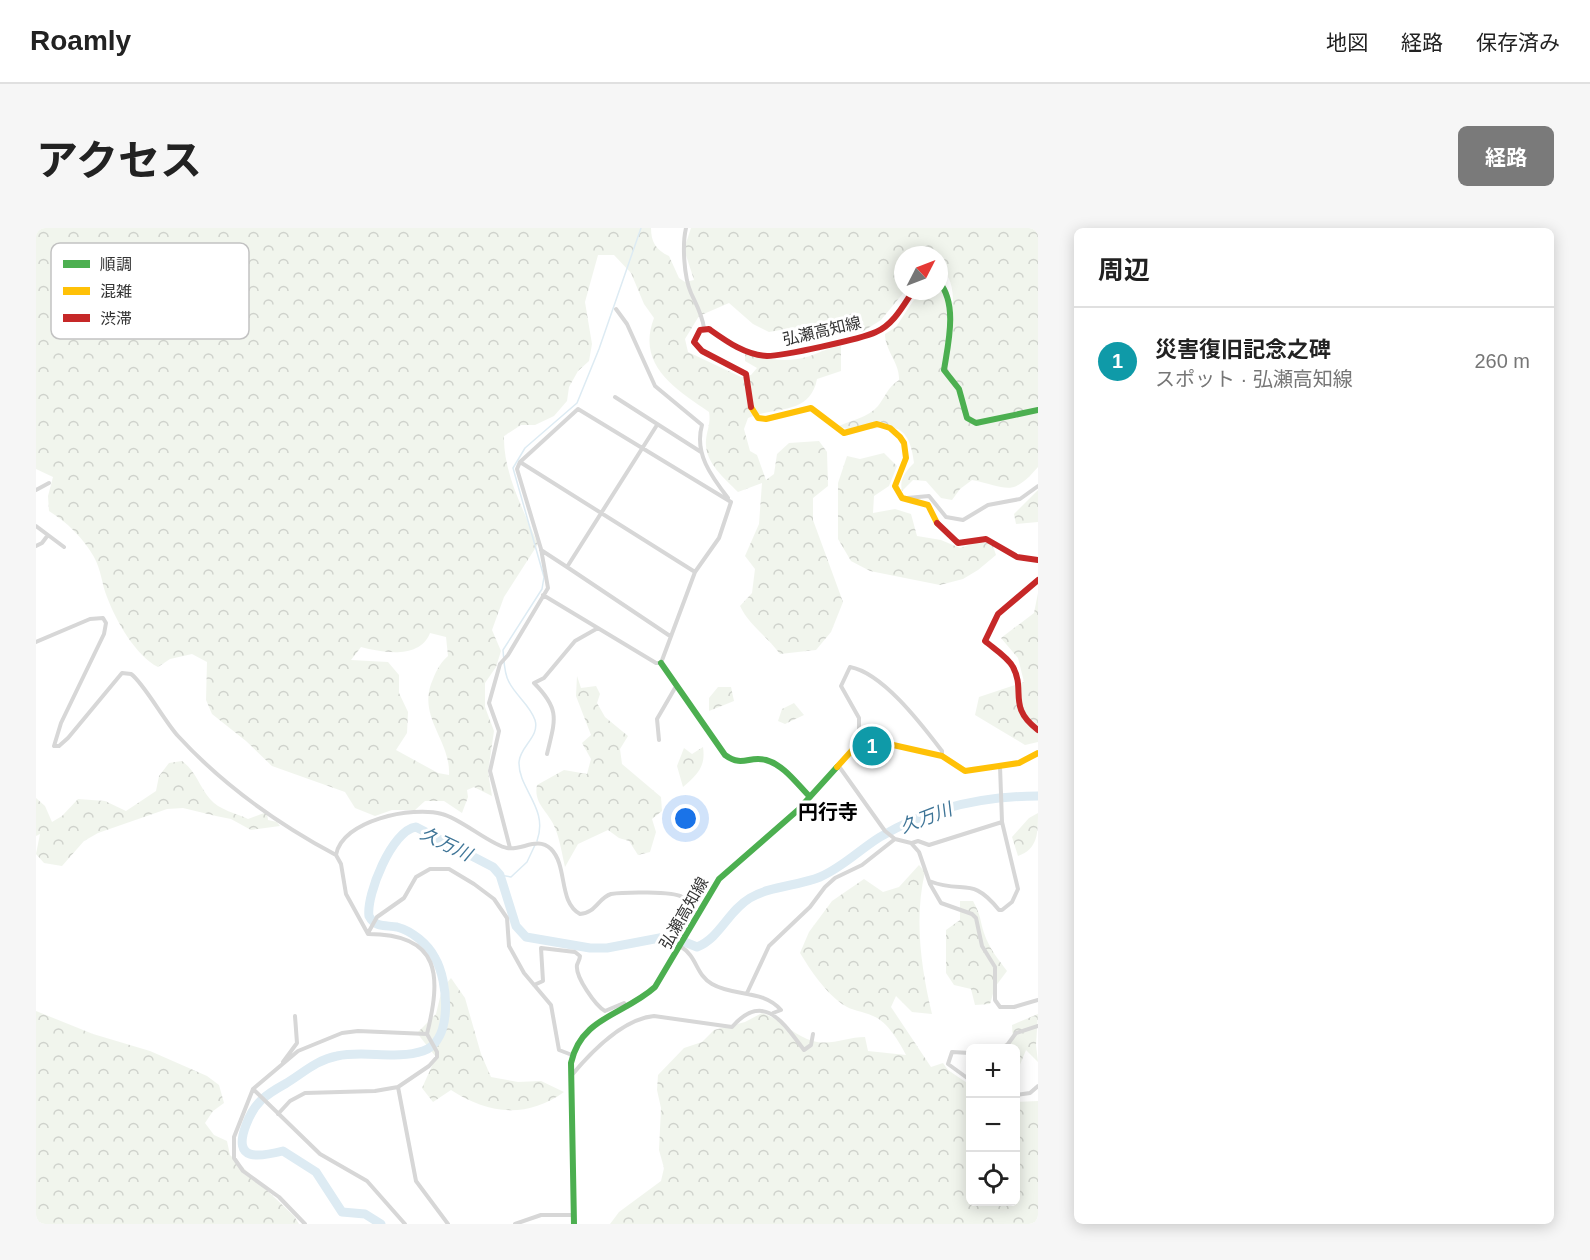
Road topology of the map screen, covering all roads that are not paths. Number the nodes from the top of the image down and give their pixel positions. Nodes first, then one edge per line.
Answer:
1 (686, 228) edge
2 (907, 300) edge
3 (947, 300) edge
4 (616, 309) dead end
5 (704, 328) junction
6 (615, 397) dead end
7 (1038, 410) edge
8 (657, 425) junction
9 (643, 448) junction
10 (702, 453) junction
11 (520, 462) junction
12 (50, 483) dead end
13 (1038, 486) edge
14 (36, 490) edge
15 (902, 498) junction
16 (730, 502) junction
17 (600, 513) junction
18 (36, 526) edge
19 (48, 535) junction
20 (36, 546) edge
21 (64, 547) dead end
22 (541, 549) junction
23 (1038, 560) edge
24 (567, 567) junction
25 (695, 572) junction
26 (1038, 580) edge
27 (543, 595) junction
28 (598, 628) junction
29 (670, 636) junction
30 (36, 642) edge
31 (661, 663) junction
32 (675, 688) junction
33 (1038, 730) edge
34 (659, 740) dead end
35 (859, 744) junction
36 (1038, 753) edge
37 (547, 754) dead end
38 (942, 756) junction
39 (838, 765) junction
40 (1000, 766) junction
41 (810, 797) junction
42 (1002, 822) junction
43 (895, 839) junction
44 (911, 843) junction
45 (510, 848) junction
46 (336, 855) junction
47 (928, 880) junction
48 (697, 917) junction
49 (369, 931) junction
50 (681, 945) junction
51 (534, 985) junction
52 (747, 993) junction
53 (1038, 1000) edge
54 (627, 1007) junction
55 (772, 1013) junction
56 (295, 1016) dead end
57 (1038, 1026) edge
58 (427, 1034) junction
59 (813, 1034) dead end
60 (1008, 1044) edge
61 (966, 1053) edge
62 (572, 1055) junction
63 (283, 1063) junction
64 (571, 1077) junction
65 (966, 1077) edge
66 (1038, 1086) edge
67 (398, 1087) junction
68 (254, 1089) junction
69 (1020, 1094) edge
70 (278, 1114) junction
71 (575, 1215) junction
72 (305, 1224) edge
73 (405, 1224) edge
74 (448, 1224) edge
75 (515, 1224) edge
76 (574, 1224) edge

1 - 5 street
2 - 5 main road, 弘瀬高知線
3 - 7 main road
4 - 10 street
5 - 15 main road
6 - 8 street
8 - 9 street
8 - 10 street
9 - 11 street
9 - 16 street
9 - 17 street
10 - 16 street
11 - 17 street
11 - 22 street
12 - 14 street
13 - 15 street
15 - 23 main road
16 - 25 street
17 - 24 street
17 - 25 street
18 - 19 street
19 - 20 street
19 - 21 street
22 - 24 street
22 - 27 street
24 - 29 street
25 - 29 street
26 - 33 main road
27 - 28 street
27 - 45 street
28 - 31 street
28 - 37 street
29 - 31 street
30 - 46 street
31 - 32 main road
32 - 34 street
32 - 41 main road
35 - 38 main road
35 - 38 street
35 - 39 main road, 弘瀬高知線
36 - 40 main road
38 - 40 main road
39 - 41 main road, 弘瀬高知線
39 - 43 street
40 - 42 street
41 - 48 main road, 弘瀬高知線
42 - 44 street
42 - 47 street
43 - 44 street
43 - 52 street
44 - 47 street
45 - 46 street
45 - 48 street
46 - 49 street
47 - 53 street
48 - 50 main road, 弘瀬高知線
49 - 51 street
49 - 58 street
50 - 52 street
50 - 54 main road, 弘瀬高知線
51 - 54 street
51 - 62 street
52 - 55 street
54 - 62 main road, 弘瀬高知線
55 - 59 street
55 - 64 street
56 - 63 street
57 - 60 street
58 - 63 street
58 - 67 street
61 - 65 street
62 - 64 main road, 弘瀬高知線
63 - 68 street
64 - 71 main road, 弘瀬高知線
66 - 69 street
67 - 70 street
67 - 74 street
68 - 70 street
68 - 72 street
70 - 73 street
71 - 75 street
71 - 76 main road, 弘瀬高知線

